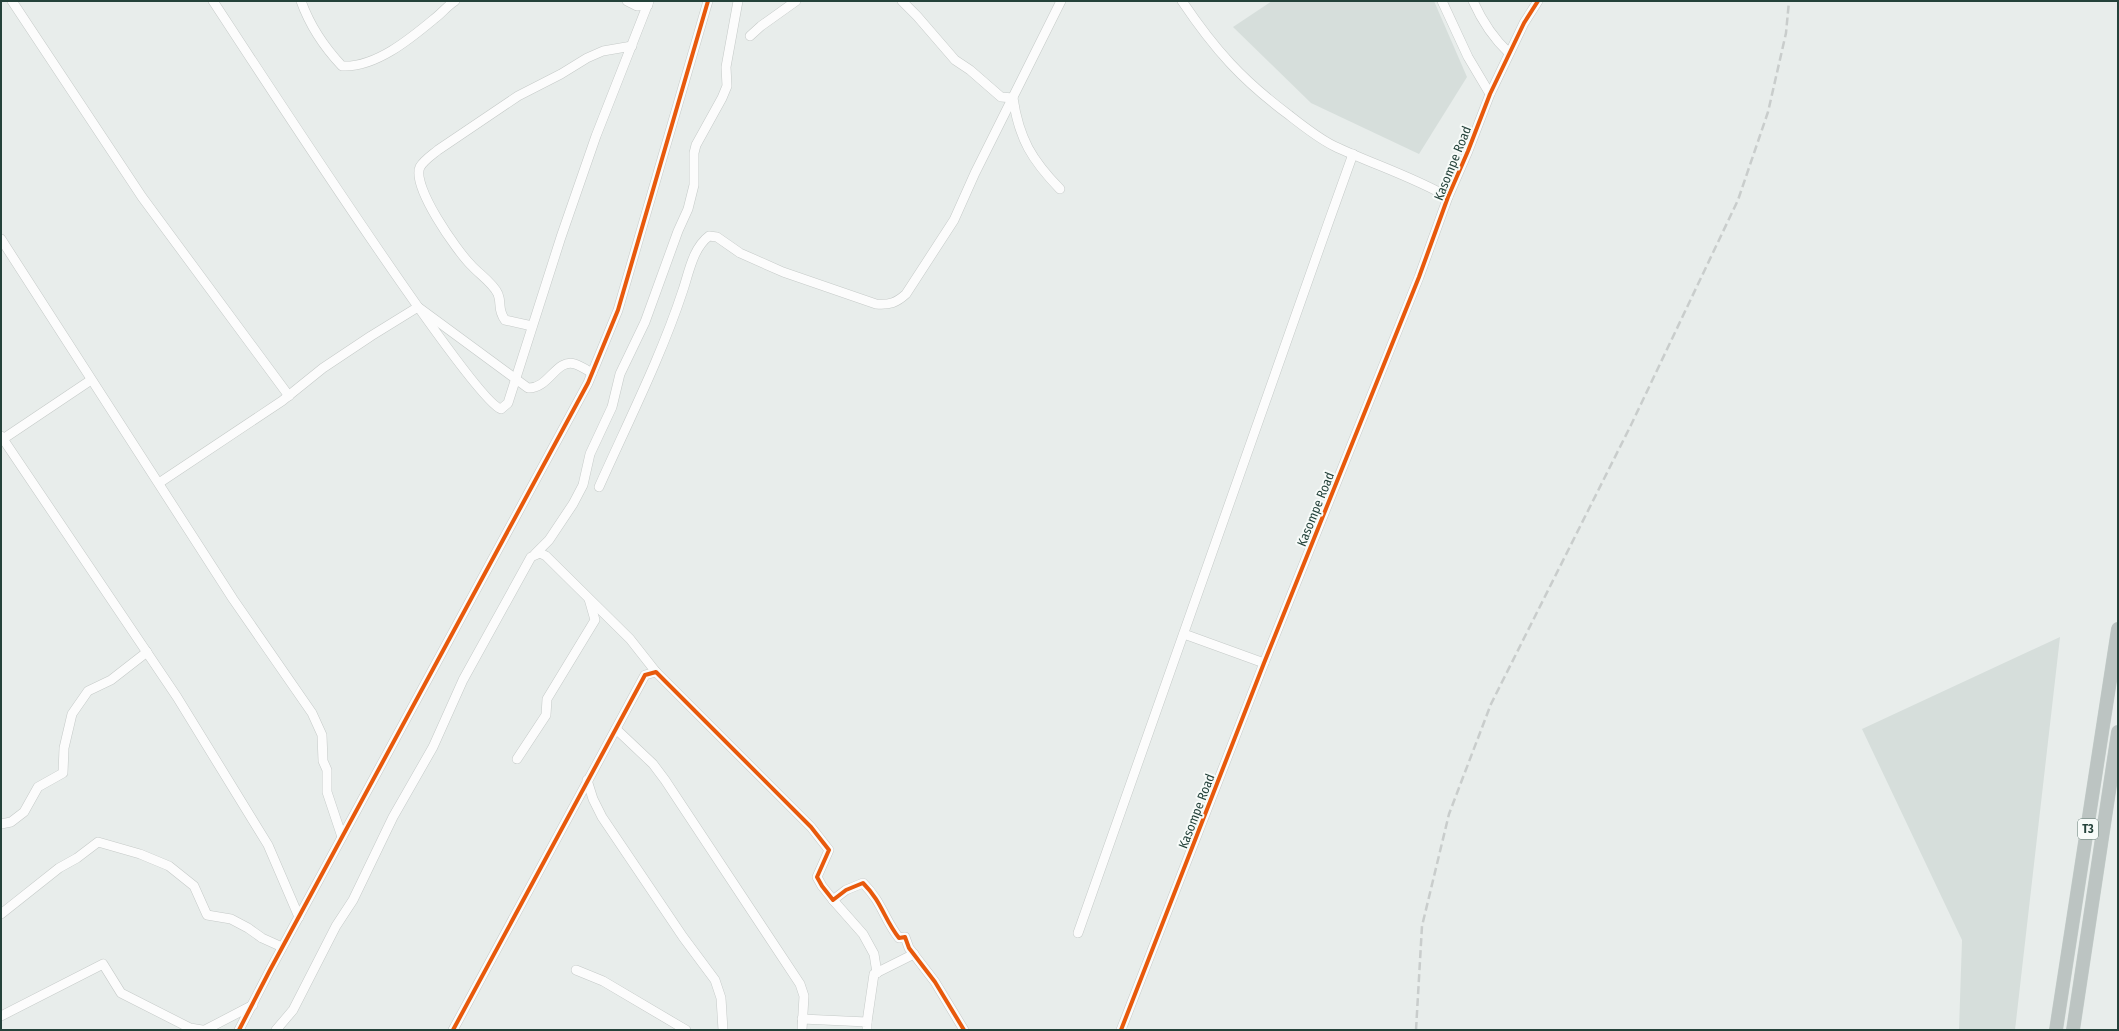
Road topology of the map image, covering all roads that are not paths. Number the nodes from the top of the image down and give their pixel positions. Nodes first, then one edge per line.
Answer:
1 (12, 1) edge
2 (213, 1) edge
3 (302, 1) edge
4 (455, 1) edge
5 (627, 1) edge
6 (708, 1) edge
7 (738, 1) edge
8 (796, 1) edge
9 (902, 1) edge
10 (1061, 1) edge
11 (1182, 1) edge
12 (1442, 1) edge
13 (1473, 1) edge
14 (1538, 1) edge
15 (649, 3) edge
16 (750, 36) dead end
17 (632, 46) junction
18 (1509, 53) junction
19 (1490, 94) junction
20 (1013, 98) junction
21 (1353, 154) junction
22 (1060, 189) dead end
23 (1448, 197) junction
24 (1, 239) edge
25 (418, 307) junction
26 (532, 326) junction
27 (592, 373) junction
28 (516, 379) junction
29 (90, 380) junction
30 (289, 396) junction
31 (2, 437) edge
32 (159, 483) junction
33 (599, 487) dead end
34 (535, 554) junction
35 (589, 598) junction
36 (2118, 629) edge
37 (1184, 634) junction
38 (146, 652) junction
39 (1264, 663) junction
40 (656, 672) junction
41 (616, 729) junction
42 (2118, 732) edge
43 (517, 759) dead end
44 (587, 780) junction
45 (2114, 781) edge
46 (1, 824) edge
47 (342, 837) junction
48 (833, 900) junction
49 (1, 914) edge
50 (299, 917) junction
51 (1078, 933) dead end
52 (282, 947) junction
53 (914, 954) junction
54 (576, 970) dead end
55 (877, 973) junction
56 (253, 1005) junction
57 (1, 1016) edge
58 (802, 1020) junction
59 (867, 1026) edge
60 (202, 1030) edge
61 (205, 1030) edge
62 (239, 1030) edge
63 (276, 1030) edge
64 (453, 1030) edge
65 (686, 1030) edge
66 (723, 1030) edge
67 (802, 1030) edge
68 (964, 1030) edge
69 (1121, 1030) edge
70 (2056, 1030) edge
71 (2073, 1030) edge

1 - 30 street
2 - 25 street
3 - 4 street
5 - 15 street
6 - 27 street
7 - 34 street
8 - 16 street
9 - 20 street
10 - 20 street
11 - 21 street
12 - 19 street
13 - 18 street
14 - 18 street, Kasompe Road
15 - 17 street
17 - 26 street
17 - 26 street
18 - 19 street, Kasompe Road
19 - 23 street, Kasompe Road
20 - 22 street
20 - 33 street
21 - 23 street
21 - 37 street
23 - 39 street, Kasompe Road
24 - 29 street
25 - 28 street
25 - 28 street
25 - 30 street
26 - 28 street
27 - 28 street
27 - 47 street
29 - 31 street
29 - 32 street
30 - 32 street
31 - 38 street
32 - 47 street
34 - 35 street
34 - 63 street
35 - 40 street
35 - 43 street
36 - 70 highway, T3
37 - 39 street
37 - 51 street
38 - 46 street
38 - 50 street
39 - 69 street, Kasompe Road
40 - 41 street
40 - 48 street
41 - 44 street
41 - 58 street
42 - 45 highway, T3
44 - 64 street
44 - 66 street
45 - 71 highway, T3
47 - 50 street
48 - 53 street
48 - 55 street
49 - 52 street
50 - 52 street
52 - 56 street
53 - 55 street
53 - 68 street
54 - 65 street
55 - 59 street
56 - 61 street
56 - 62 street
57 - 60 street
58 - 59 street
58 - 67 street

